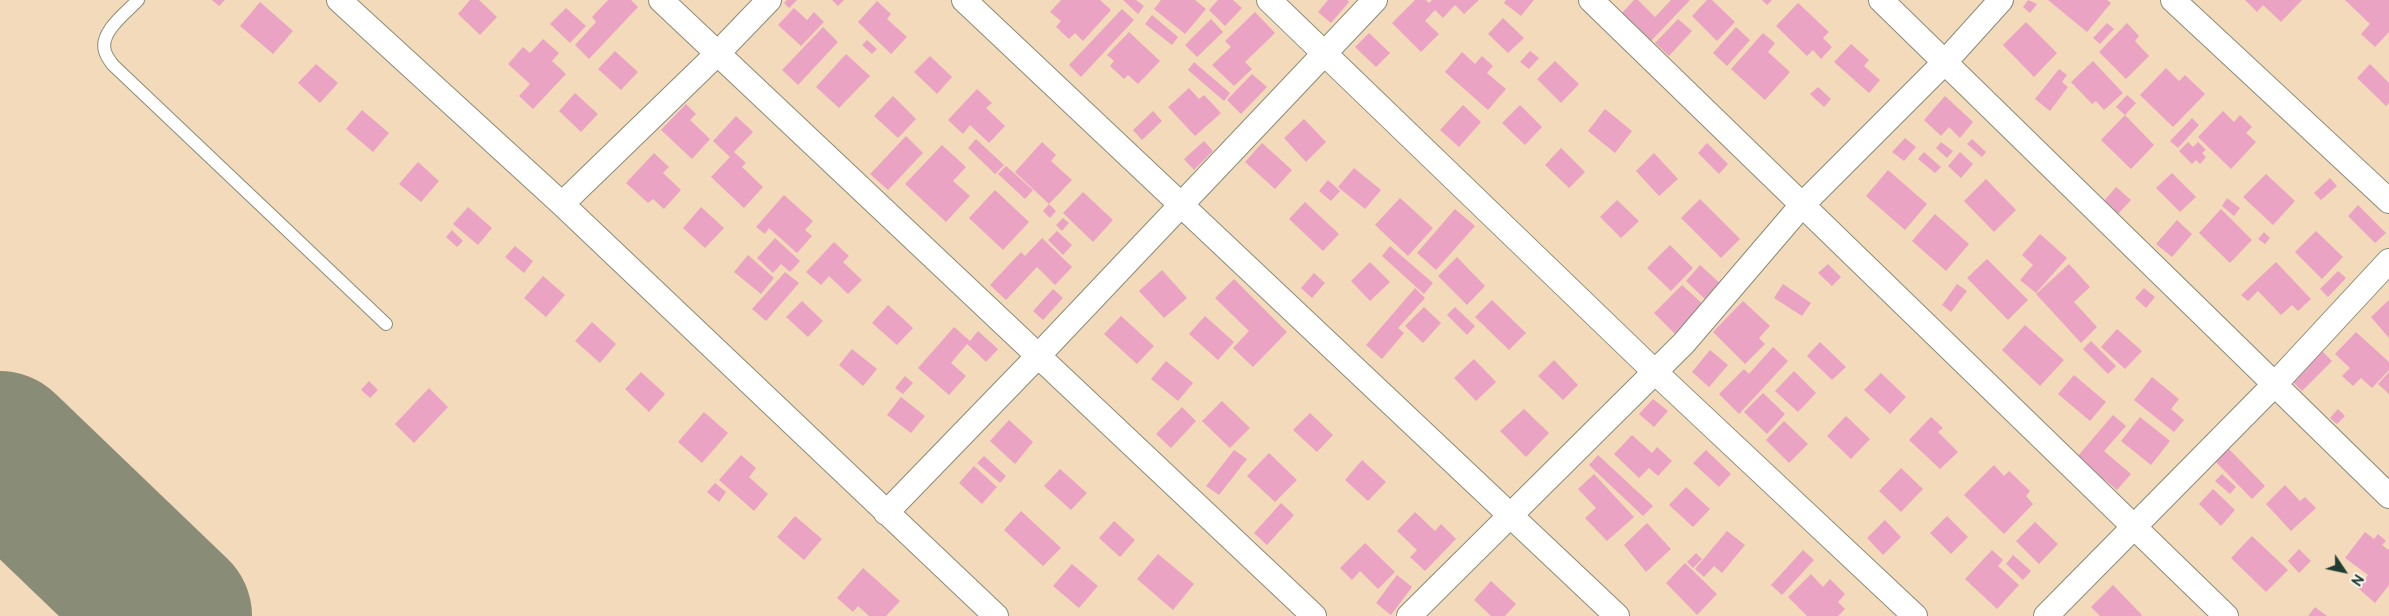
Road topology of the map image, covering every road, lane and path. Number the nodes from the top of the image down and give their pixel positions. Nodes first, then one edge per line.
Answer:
1 (138, 0) edge
2 (339, 0) edge
3 (661, 0) edge
4 (770, 0) edge
5 (964, 0) edge
6 (1269, 0) edge
7 (1376, 0) edge
8 (1591, 0) edge
9 (1881, 0) edge
10 (2001, 0) edge
11 (2173, 0) edge
12 (718, 53) junction
13 (1324, 54) junction
14 (1945, 62) junction
15 (2389, 201) edge
16 (562, 204) junction
17 (1180, 204) junction
18 (1802, 205) junction
19 (2389, 261) edge
20 (386, 324) dead end
21 (1038, 356) junction
22 (1654, 372) junction
23 (2275, 384) junction
24 (2389, 496) edge
25 (886, 512) junction
26 (1509, 514) junction
27 (2133, 526) junction
28 (996, 616) edge
29 (1314, 616) edge
30 (1409, 616) edge
31 (1617, 616) edge
32 (1915, 616) edge
33 (2046, 616) edge
34 (2226, 616) edge

1 - 20 lane
2 - 16 street
3 - 12 street
4 - 12 street
5 - 17 street
6 - 13 street
7 - 13 street
8 - 18 street
9 - 14 street
10 - 14 street
11 - 15 street
12 - 16 street
12 - 21 street
13 - 17 street
13 - 22 street
14 - 18 street
14 - 23 street
16 - 25 street
17 - 21 street
17 - 26 street
18 - 22 street
18 - 27 street
19 - 23 street
21 - 25 street
21 - 29 street
22 - 26 street
22 - 32 street
23 - 24 street
23 - 27 street
25 - 28 street
26 - 30 street
26 - 31 street
27 - 33 street
27 - 34 street

